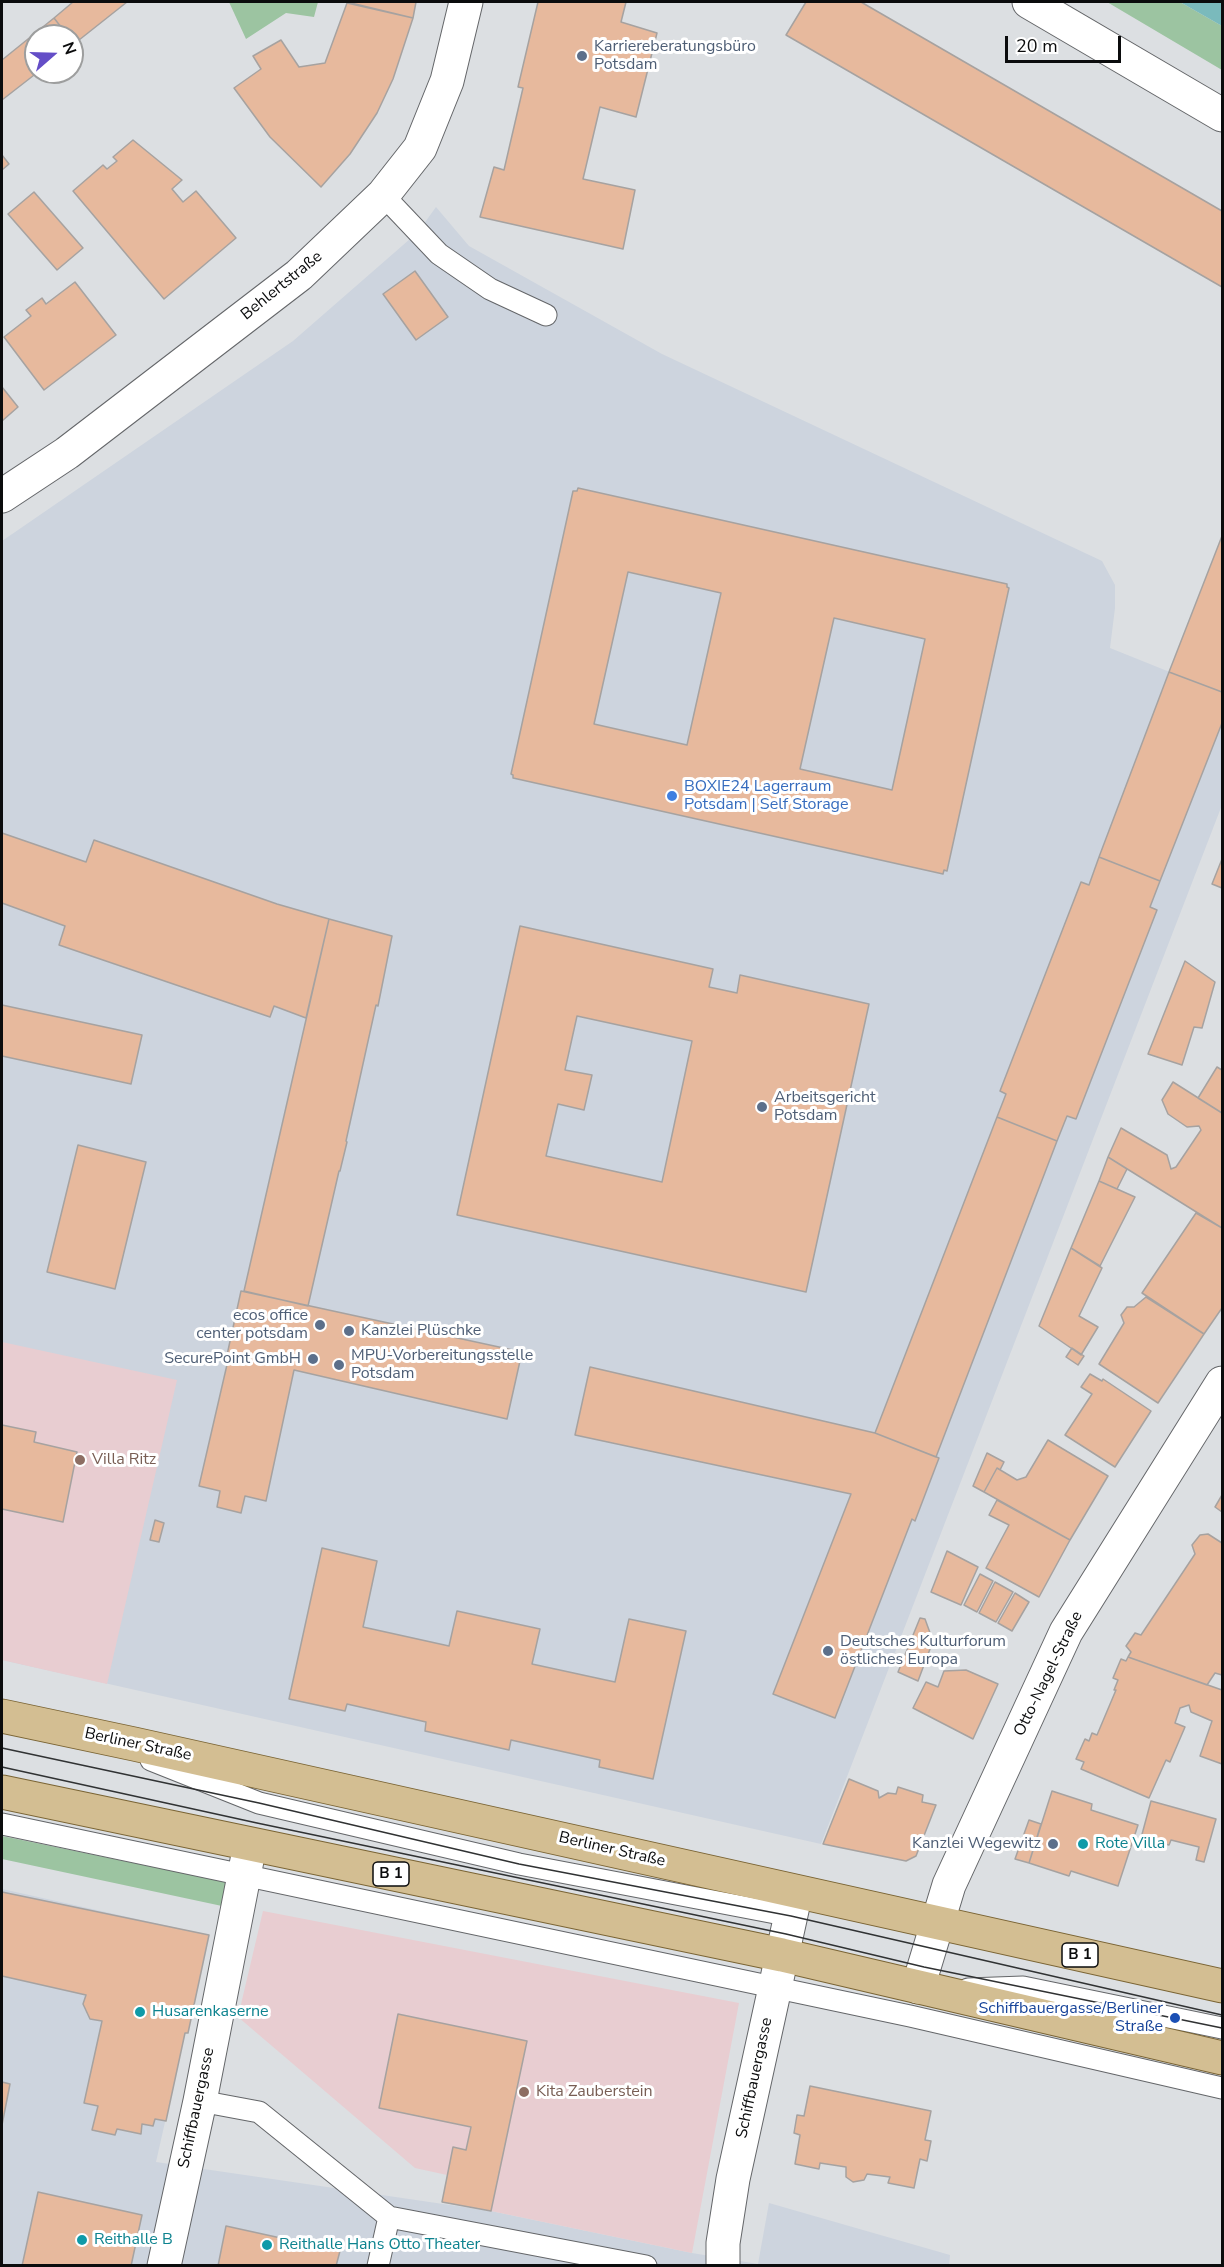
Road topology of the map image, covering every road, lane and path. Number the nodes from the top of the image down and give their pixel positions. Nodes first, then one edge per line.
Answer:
1 (466, 2) edge
2 (1029, 2) edge
3 (1222, 115) edge
4 (383, 195) junction
5 (546, 315) dead end
6 (2, 496) edge
7 (1222, 1383) edge
8 (2, 1716) edge
9 (2, 1792) edge
10 (2, 1824) edge
11 (247, 1861) junction
12 (793, 1904) junction
13 (937, 1923) junction
14 (782, 1955) junction
15 (1222, 1986) edge
16 (774, 1988) junction
17 (926, 1989) junction
18 (1222, 2028) edge
19 (1222, 2058) edge
20 (1222, 2088) edge
21 (200, 2101) junction
22 (390, 2217) junction
23 (164, 2265) edge
24 (378, 2265) edge
25 (646, 2265) edge
26 (723, 2265) edge

1 - 4 street, Behlertstraße
2 - 3 street
4 - 5 lane
4 - 6 street, Behlertstraße
7 - 13 street, Otto-Nagel-Straße
8 - 12 main road, Berliner Straße / B 1
9 - 11 main road, B 1
10 - 11 lane
11 - 14 main road, B 1
11 - 16 lane
11 - 21 street, Schiffbauergasse
12 - 13 main road, Berliner Straße / B 1
12 - 14 street, Schiffbauergasse
13 - 15 main road, Berliner Straße / B 1
13 - 17 street, Otto-Nagel-Straße
14 - 16 street, Schiffbauergasse
14 - 17 main road, B 1
16 - 20 lane
16 - 26 street, Schiffbauergasse
17 - 18 lane
17 - 19 main road, B 1
21 - 22 lane
21 - 23 street, Schiffbauergasse
22 - 24 lane
22 - 25 lane

